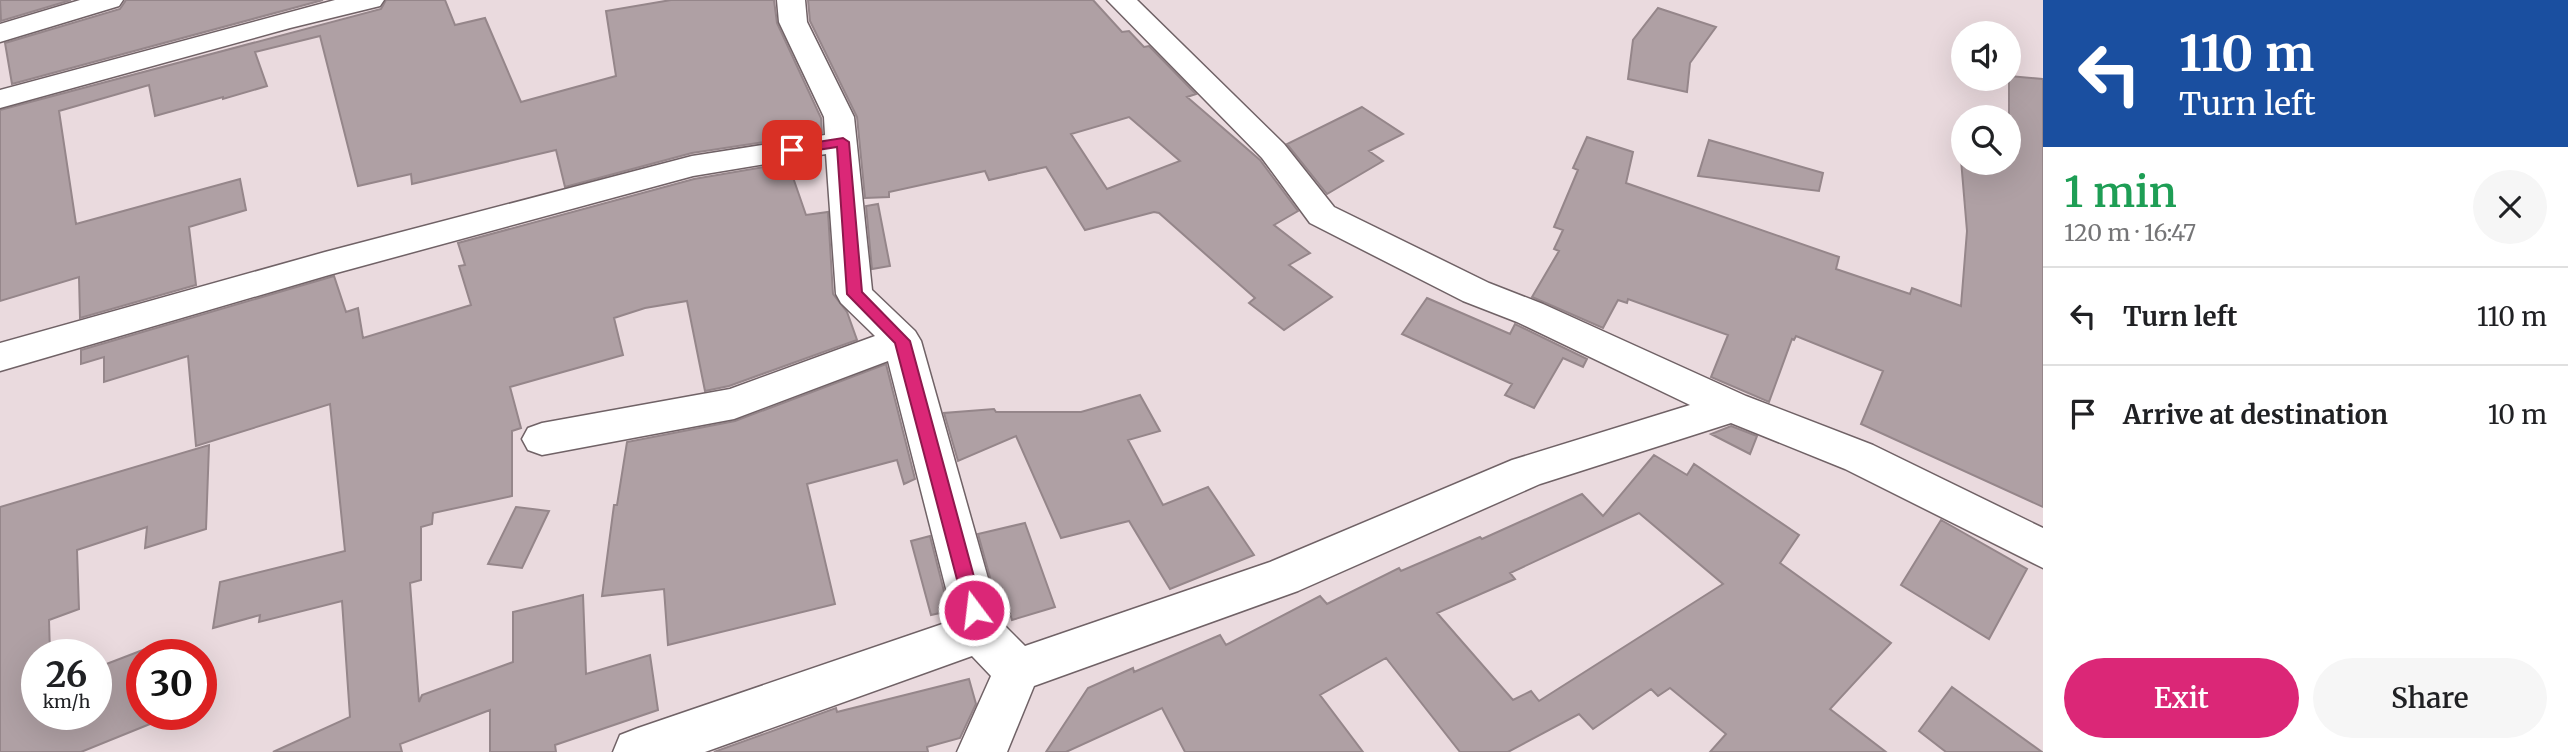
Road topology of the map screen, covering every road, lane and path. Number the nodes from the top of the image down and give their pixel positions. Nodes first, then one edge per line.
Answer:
1 (109, 0) edge
2 (370, 0) edge
3 (790, 0) edge
4 (1121, 0) edge
5 (0, 33) edge
6 (0, 99) edge
7 (843, 142) junction
8 (902, 341) junction
9 (0, 357) edge
10 (1732, 407) junction
11 (542, 439) dead end
12 (2043, 549) edge
13 (980, 632) junction
14 (1017, 670) junction
15 (638, 752) edge
16 (982, 752) edge

1 - 5 street
2 - 6 street
3 - 7 street
4 - 10 street
7 - 8 street
7 - 9 street
8 - 11 street
8 - 13 street
10 - 12 street
10 - 14 street
13 - 14 street
13 - 15 street
14 - 16 street

